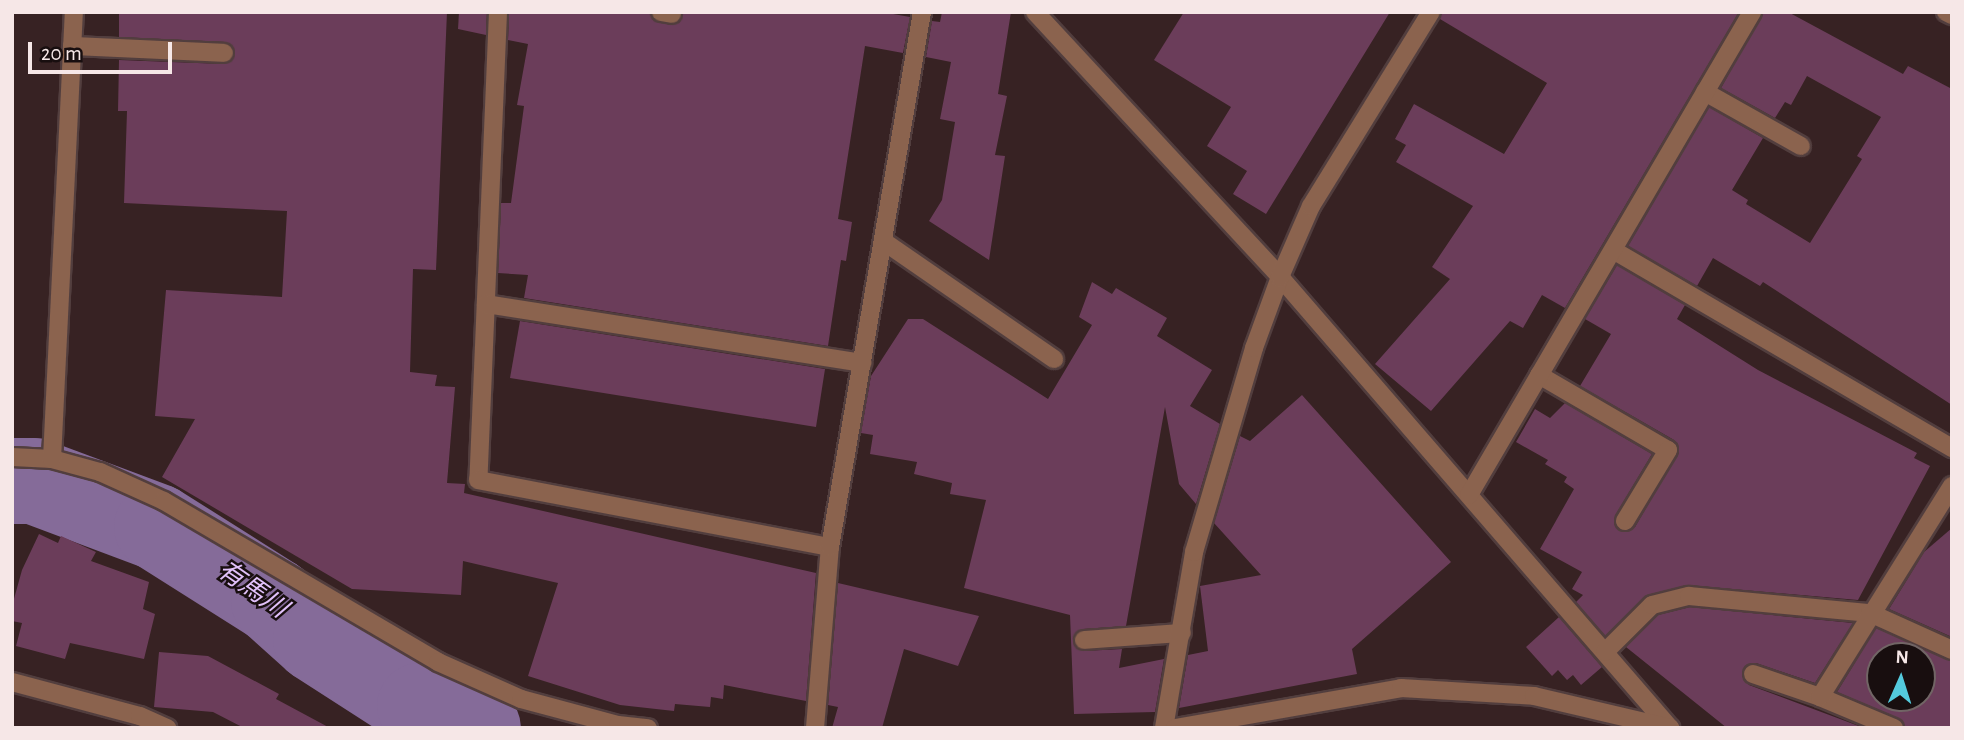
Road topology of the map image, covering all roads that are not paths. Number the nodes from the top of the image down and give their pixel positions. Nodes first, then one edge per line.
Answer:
1 (74, 12) edge
2 (498, 12) edge
3 (922, 12) edge
4 (1035, 12) edge
5 (1431, 12) edge
6 (1752, 12) edge
7 (1946, 12) edge
8 (1952, 15) edge
9 (72, 46) junction
10 (224, 53) dead end
11 (1705, 92) junction
12 (1801, 146) dead end
13 (883, 241) junction
14 (1613, 250) junction
15 (1280, 277) junction
16 (486, 304) junction
17 (1054, 359) dead end
18 (862, 363) junction
19 (1539, 375) junction
20 (1952, 448) edge
21 (12, 457) edge
22 (52, 459) junction
23 (1952, 486) edge
24 (1469, 495) junction
25 (1625, 521) dead end
26 (830, 547) junction
27 (1870, 613) junction
28 (1182, 633) junction
29 (1084, 640) dead end
30 (1952, 650) edge
31 (1605, 652) junction
32 (1753, 674) dead end
33 (12, 682) edge
34 (1820, 697) junction
35 (167, 728) edge
36 (648, 728) edge
37 (815, 728) edge
38 (1164, 728) edge
39 (1175, 728) edge
40 (1670, 728) edge
41 (1894, 728) edge

1 - 9 street
2 - 16 street
3 - 13 street
4 - 15 street
5 - 15 street
6 - 11 street
7 - 8 street
9 - 10 street
9 - 22 street
11 - 12 street
11 - 14 street
13 - 17 street
13 - 18 street
14 - 19 street
14 - 20 street
15 - 24 street
15 - 28 street
16 - 18 street
16 - 26 street
18 - 26 street
19 - 24 street
19 - 25 street
21 - 22 street
22 - 36 street
23 - 27 street
24 - 31 street
26 - 37 street
27 - 30 street
27 - 31 street
27 - 34 street
28 - 29 street
28 - 38 street
31 - 40 street
32 - 34 street
33 - 35 street
34 - 41 street
39 - 40 street

